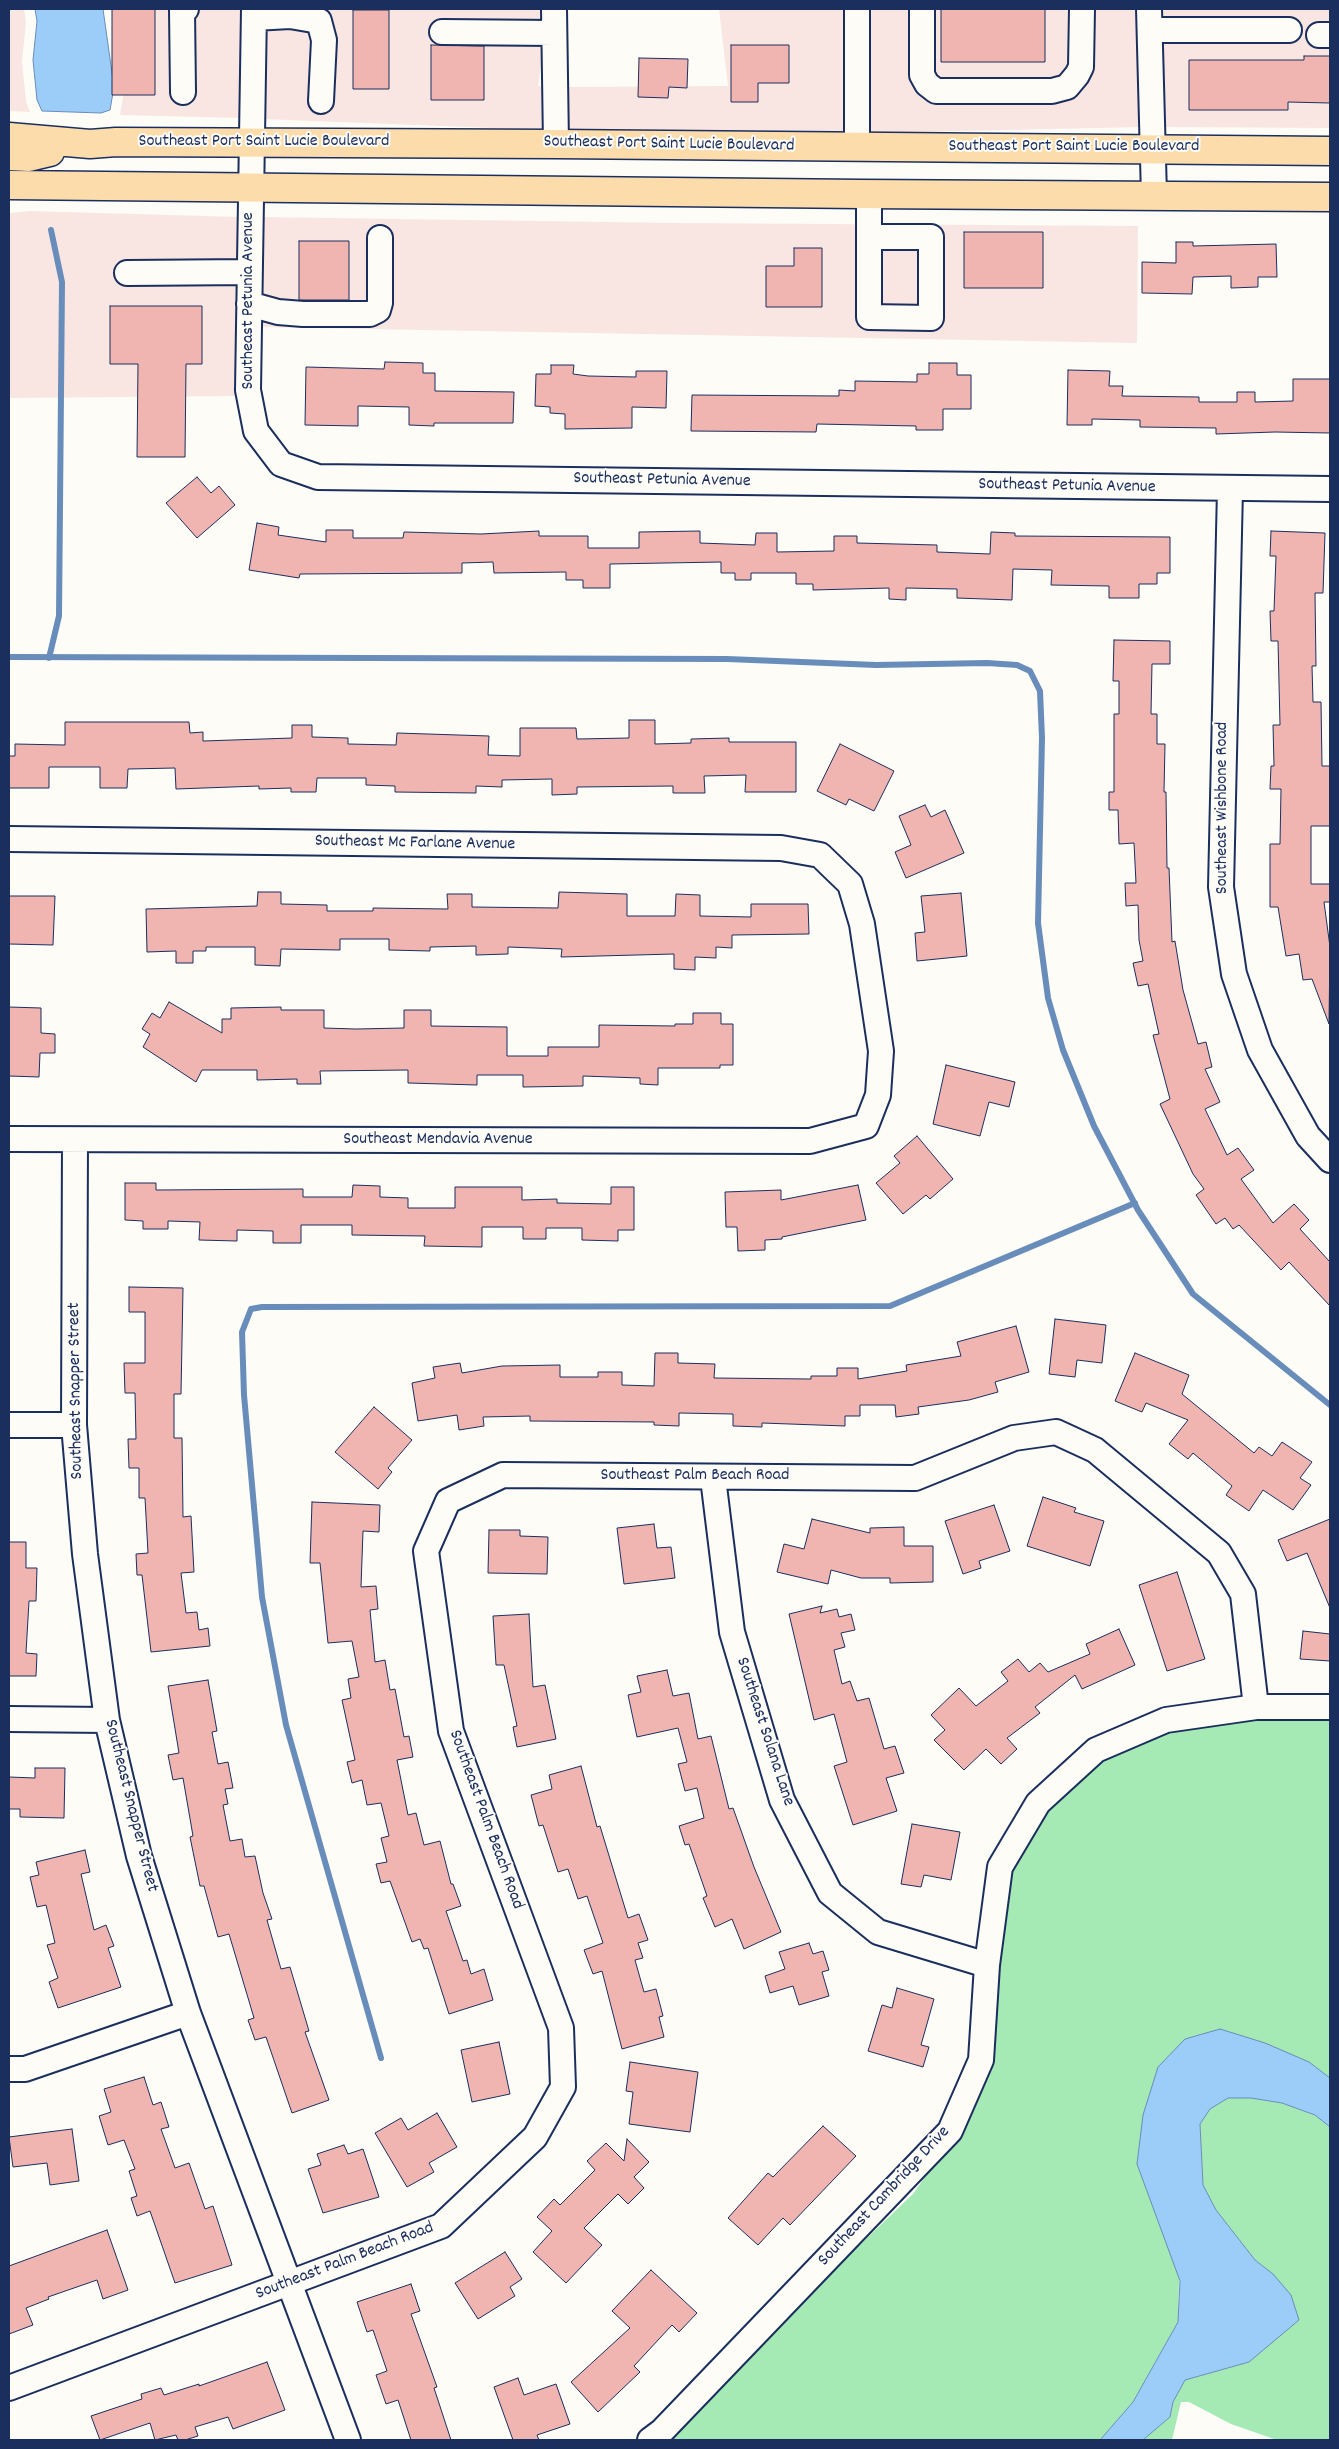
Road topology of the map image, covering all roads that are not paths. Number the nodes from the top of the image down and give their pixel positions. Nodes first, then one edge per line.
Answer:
1 (186, 9) edge
2 (554, 9) edge
3 (857, 9) edge
4 (922, 9) edge
5 (1082, 9) edge
6 (254, 13) edge
7 (1149, 19) edge
8 (1289, 30) dead end
9 (442, 32) dead end
10 (554, 33) junction
11 (183, 92) dead end
12 (321, 101) dead end
13 (9, 137) edge
14 (251, 142) junction
15 (90, 144) junction
16 (556, 144) junction
17 (857, 148) junction
18 (1154, 148) junction
19 (1330, 151) edge
20 (9, 156) edge
21 (9, 185) edge
22 (250, 187) junction
23 (869, 194) junction
24 (1154, 196) junction
25 (1330, 196) edge
26 (869, 237) junction
27 (380, 238) dead end
28 (127, 272) dead end
29 (249, 272) junction
30 (249, 304) junction
31 (1230, 489) junction
32 (1330, 490) edge
33 (9, 839) edge
34 (866, 1126) joint
35 (9, 1139) edge
36 (75, 1140) junction
37 (1330, 1160) edge
38 (9, 1425) edge
39 (74, 1425) junction
40 (713, 1478) junction
41 (1256, 1707) junction
42 (1330, 1707) edge
43 (9, 1719) edge
44 (107, 1720) junction
45 (988, 1965) junction
46 (188, 2013) junction
47 (9, 2069) edge
48 (288, 2284) junction
49 (9, 2388) edge
50 (348, 2440) edge
51 (650, 2440) edge

1 - 11 street
2 - 10 street
3 - 17 street
4 - 5 street
6 - 12 street
6 - 14 street, Southeast Petunia Avenue
7 - 8 street
7 - 18 street
9 - 10 street
10 - 16 street
13 - 15 main road, Southeast Port Saint Lucie Boulevard
14 - 15 main road, Southeast Port Saint Lucie Boulevard
14 - 16 main road, Southeast Port Saint Lucie Boulevard
14 - 22 street, Southeast Petunia Avenue
15 - 20 main road
16 - 17 main road, Southeast Port Saint Lucie Boulevard
17 - 18 main road, Southeast Port Saint Lucie Boulevard
18 - 19 main road, Southeast Port Saint Lucie Boulevard
18 - 24 street
21 - 22 main road
22 - 23 main road
22 - 29 street, Southeast Petunia Avenue
23 - 24 main road
23 - 26 street
24 - 25 main road
26 - 26 street
27 - 30 street
28 - 29 street
29 - 30 street, Southeast Petunia Avenue
30 - 31 street, Southeast Petunia Avenue
31 - 32 street, Southeast Petunia Avenue
31 - 37 street, Southeast Wishbone Road
33 - 34 street, Southeast Mc Farlane Avenue
34 - 36 street, Southeast Mendavia Avenue
35 - 36 street, Southeast Mendavia Avenue
36 - 39 street, Southeast Snapper Street
38 - 39 street
39 - 44 street, Southeast Snapper Street
40 - 41 street, Southeast Palm Beach Road
40 - 45 street, Southeast Solana Lane
40 - 48 street, Southeast Palm Beach Road
41 - 42 street, Southeast Cambridge Drive
41 - 45 street, Southeast Cambridge Drive
43 - 44 street
44 - 46 street, Southeast Snapper Street
45 - 51 street, Southeast Cambridge Drive
46 - 47 street
46 - 48 street, Southeast Snapper Street
48 - 49 street, Southeast Palm Beach Road
48 - 50 street, Southeast Snapper Street

